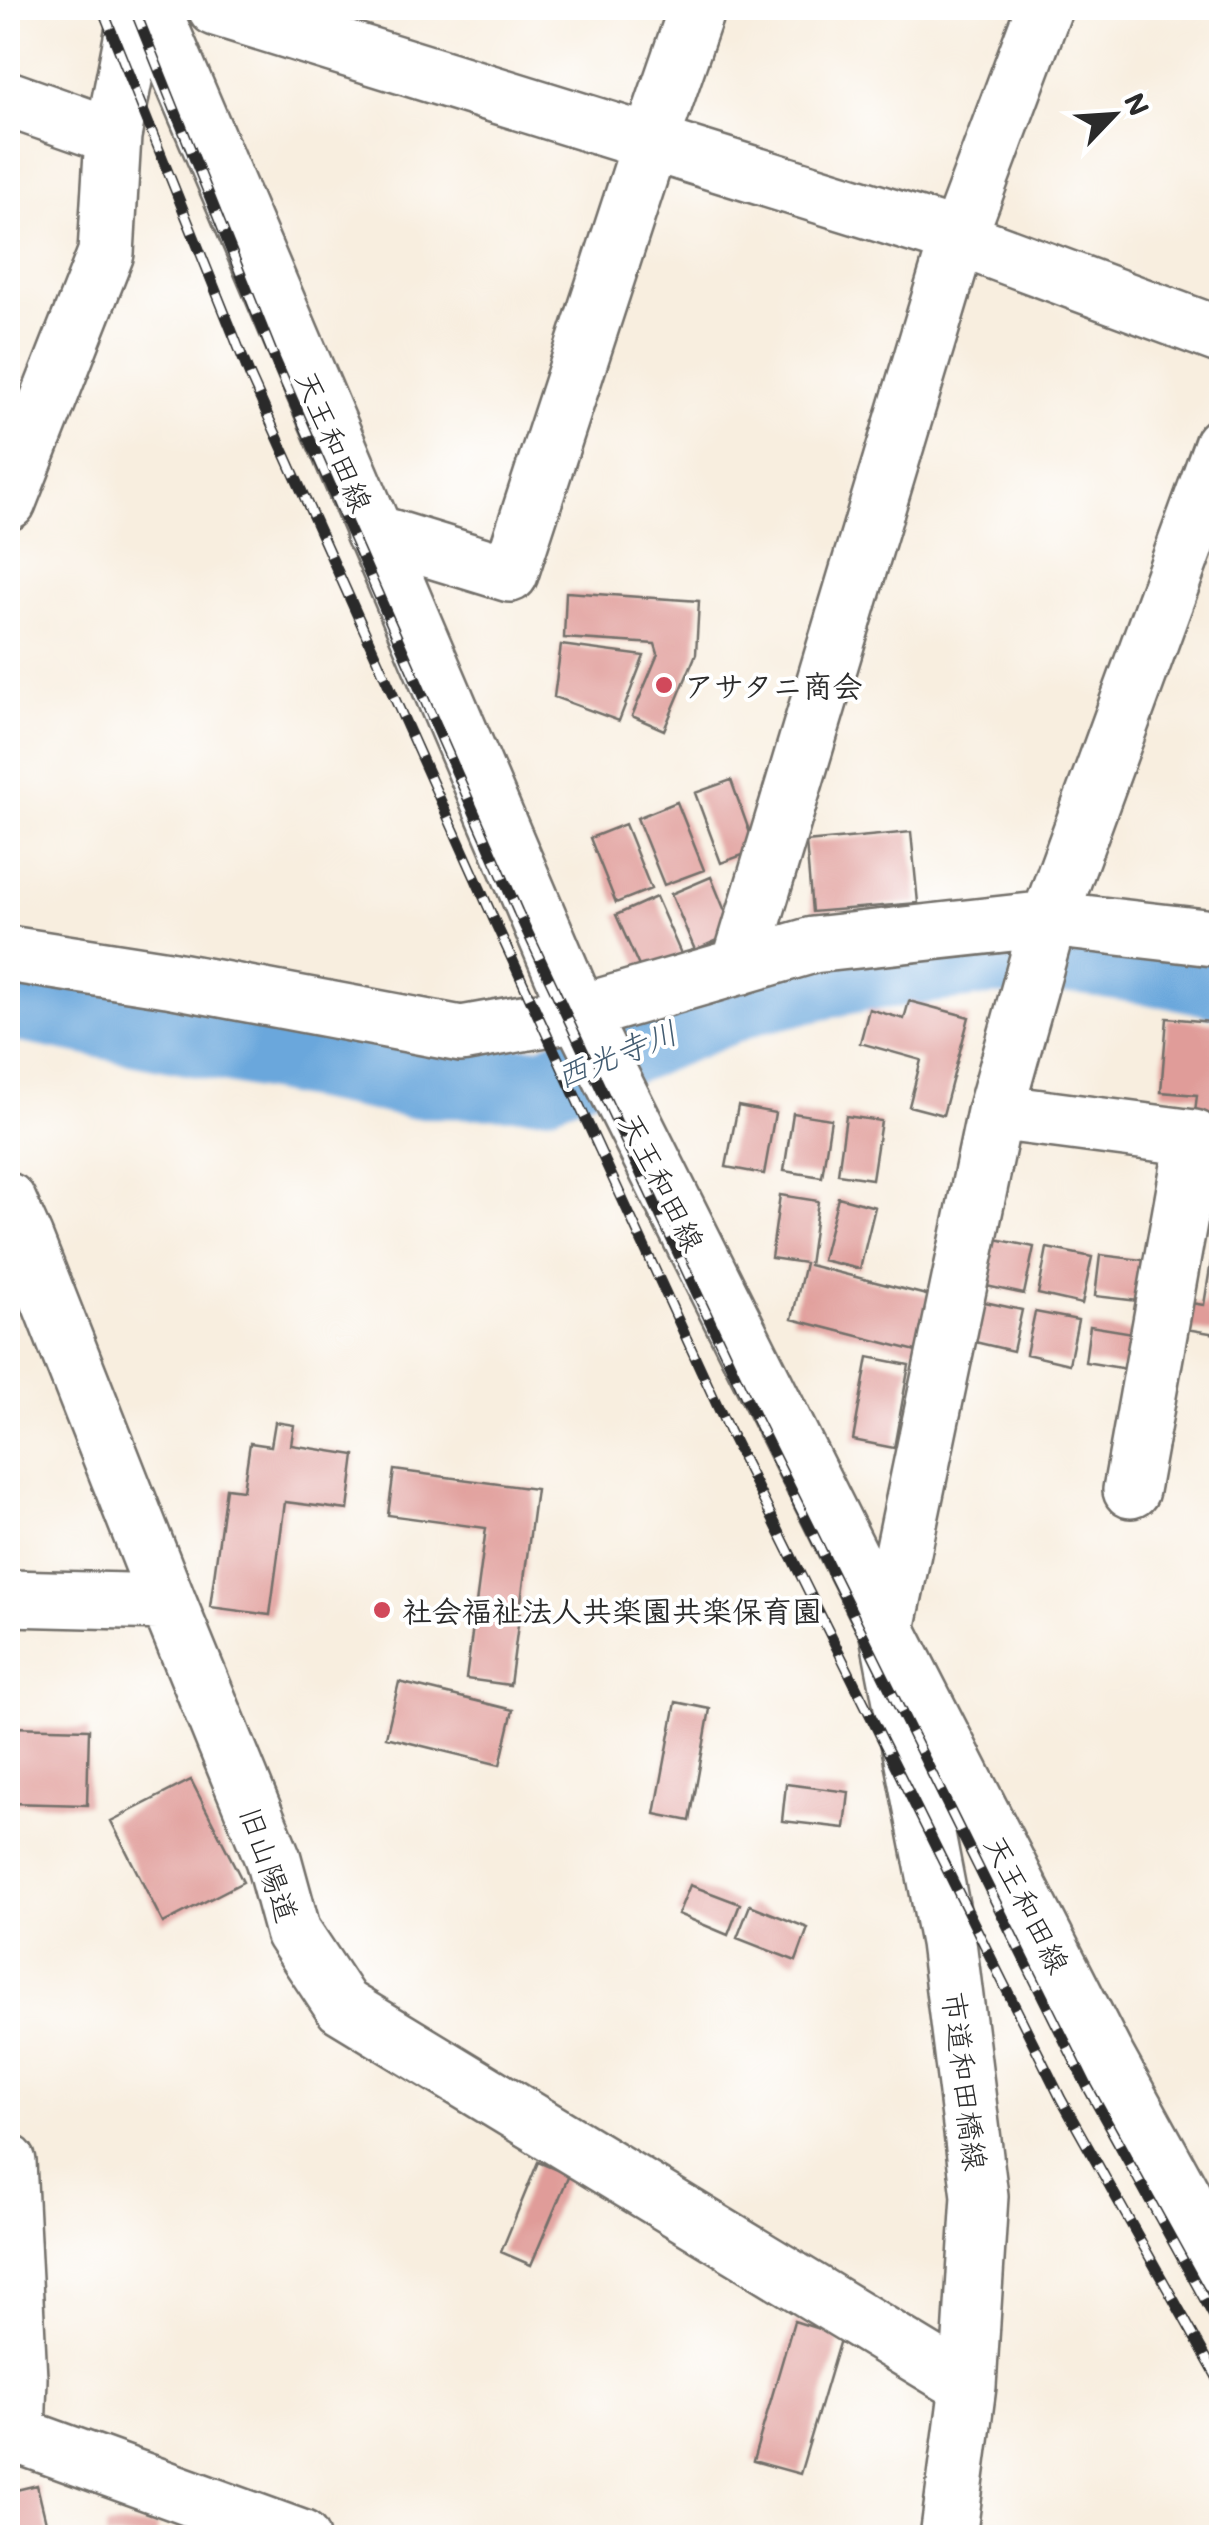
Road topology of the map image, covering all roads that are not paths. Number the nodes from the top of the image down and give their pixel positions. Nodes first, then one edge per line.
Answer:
1 (138, 8) edge
2 (152, 8) edge
3 (216, 8) edge
4 (697, 8) edge
5 (1044, 8) edge
6 (8, 100) edge
7 (112, 136) junction
8 (650, 144) junction
9 (958, 238) junction
10 (1222, 336) edge
11 (1222, 445) edge
12 (8, 502) edge
13 (373, 532) junction
14 (1049, 919) junction
15 (1222, 938) edge
16 (8, 954) edge
17 (738, 967) junction
18 (579, 1013) junction
19 (995, 1112) junction
20 (8, 1201) edge
21 (1132, 1490) dead end
22 (8, 1598) edge
23 (168, 1602) junction
24 (886, 1629) junction
25 (8, 2162) edge
26 (1222, 2266) edge
27 (968, 2386) junction
28 (12, 2435) edge
29 (301, 2538) edge
30 (948, 2538) edge

1 - 7 street
2 - 13 street, 天王和田線
3 - 8 street
4 - 8 street
5 - 9 street
6 - 7 street
7 - 12 street
8 - 9 street
8 - 13 street
9 - 10 street
9 - 17 street
11 - 14 street
13 - 18 street, 天王和田線
14 - 15 street
14 - 17 street
14 - 19 street
16 - 18 street
17 - 18 street
18 - 24 street, 天王和田線
19 - 21 street
19 - 24 street
20 - 23 street, 旧山陽道
22 - 23 street
23 - 27 street, 旧山陽道
24 - 26 street, 天王和田線
24 - 27 street, 市道和田橋線
25 - 28 street
27 - 30 street, 市道和田橋線
28 - 29 street

